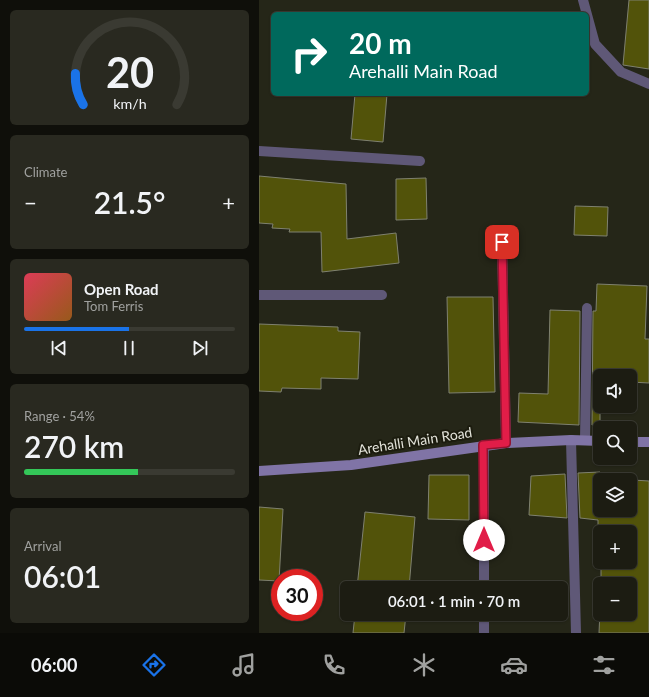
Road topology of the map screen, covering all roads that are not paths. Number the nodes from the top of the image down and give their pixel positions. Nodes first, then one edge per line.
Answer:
1 (583, 0) edge
2 (586, 12) edge
3 (589, 22) edge
4 (649, 84) edge
5 (259, 151) edge
6 (420, 160) dead end
7 (502, 242) dead end
8 (259, 295) edge
9 (382, 296) dead end
10 (587, 308) dead end
11 (571, 440) junction
12 (585, 440) junction
13 (593, 441) edge
14 (637, 442) edge
15 (649, 442) edge
16 (506, 443) junction
17 (483, 445) junction
18 (259, 471) edge
19 (484, 581) edge
20 (484, 621) edge
21 (484, 633) edge
22 (576, 633) edge

1 - 2 street
3 - 4 street
5 - 6 street
7 - 16 street
8 - 9 street
10 - 12 street
11 - 12 street, Arehalli Main Road
11 - 16 street, Arehalli Main Road
11 - 22 street
12 - 13 street, Arehalli Main Road
14 - 15 street
16 - 17 street, Arehalli Main Road
17 - 18 street, Arehalli Main Road
17 - 19 street
20 - 21 street

